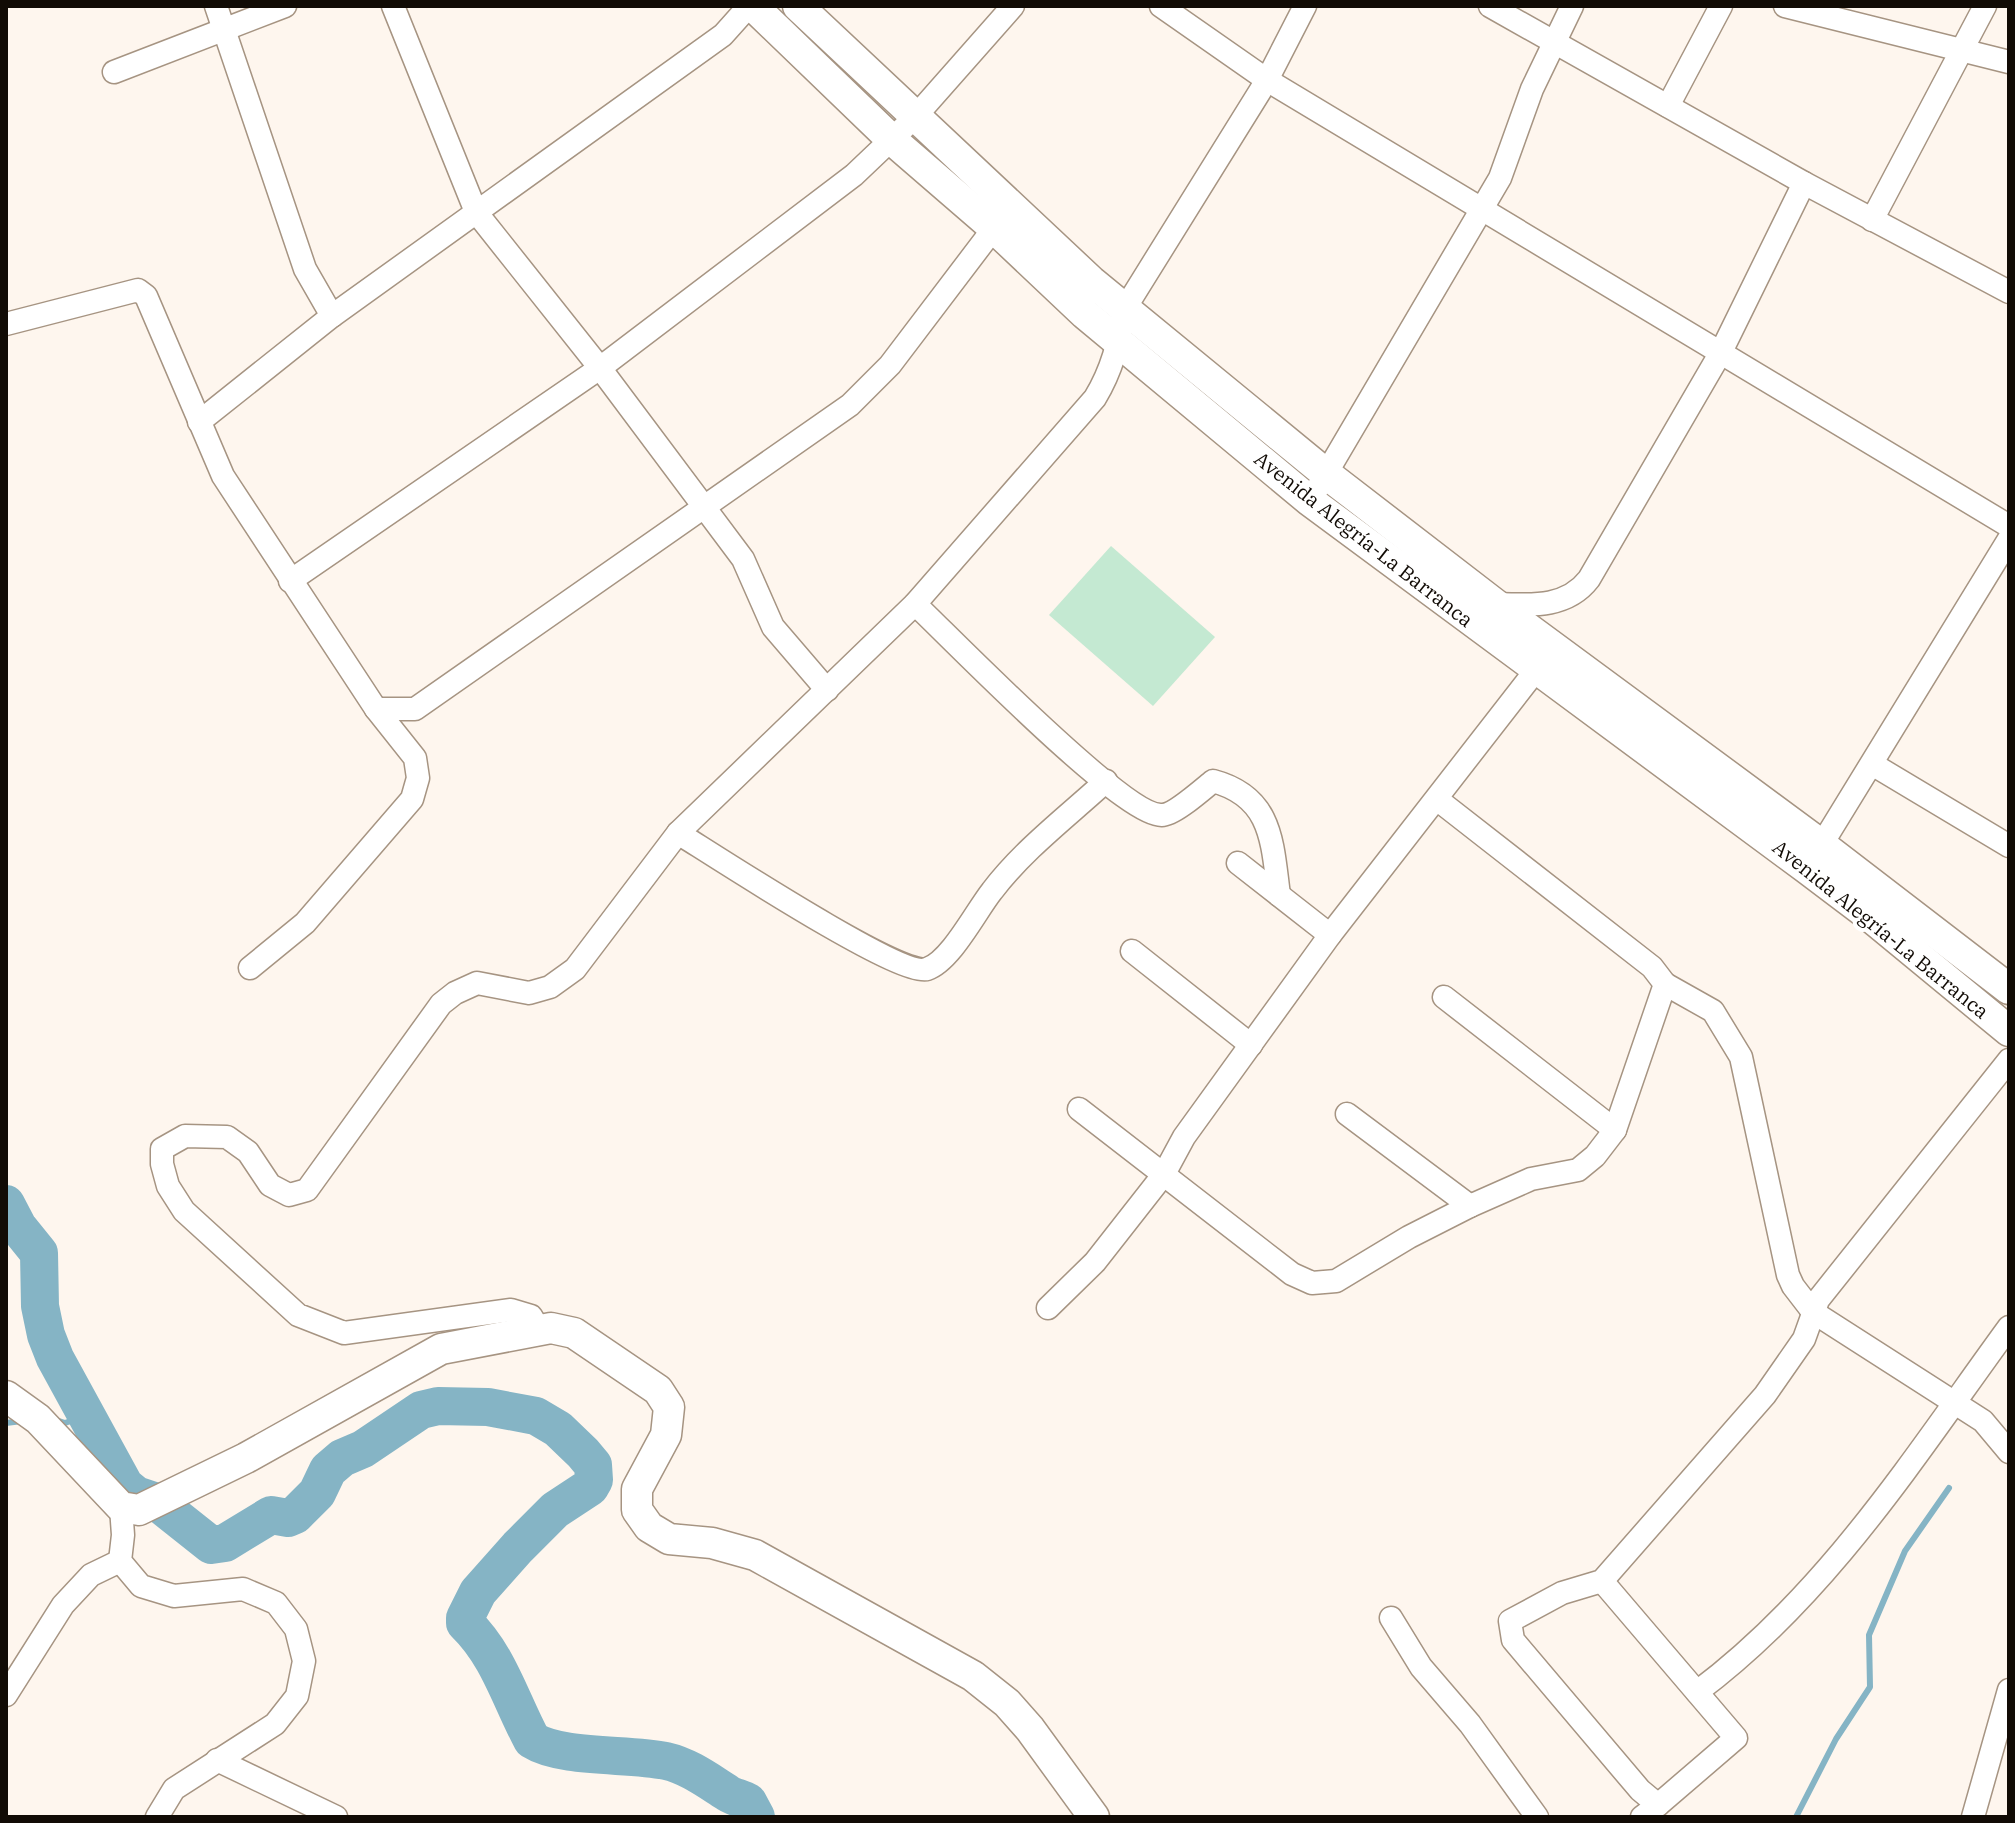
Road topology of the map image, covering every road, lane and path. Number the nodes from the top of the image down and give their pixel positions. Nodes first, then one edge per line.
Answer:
1 (216, 6) edge
2 (285, 6) edge
3 (393, 6) edge
4 (751, 6) edge
5 (798, 6) edge
6 (1013, 6) edge
7 (1161, 6) edge
8 (1305, 6) edge
9 (1490, 6) edge
10 (1572, 6) edge
11 (1721, 6) edge
12 (1785, 6) edge
13 (1985, 6) edge
14 (224, 28) junction
15 (1552, 42) junction
16 (1962, 49) junction
17 (2009, 62) edge
18 (114, 72) dead end
19 (1267, 80) junction
20 (1668, 106) junction
21 (915, 117) junction
22 (891, 139) junction
23 (1804, 183) junction
24 (1483, 209) junction
25 (476, 212) junction
26 (1005, 218) junction
27 (1872, 220) junction
28 (2009, 292) edge
29 (1124, 310) junction
30 (332, 316) junction
31 (6, 324) edge
32 (1119, 343) junction
33 (1721, 352) junction
34 (600, 368) junction
35 (199, 422) junction
36 (1325, 473) junction
37 (1310, 501) junction
38 (703, 507) junction
39 (2009, 526) edge
40 (2009, 539) edge
41 (290, 581) junction
42 (915, 604) junction
43 (1495, 604) junction
44 (1457, 611) junction
45 (1536, 670) junction
46 (827, 690) junction
47 (376, 709) junction
48 (1872, 764) junction
49 (1106, 781) junction
50 (1438, 800) junction
51 (678, 833) junction
52 (2009, 846) edge
53 (1815, 857) junction
54 (1238, 863) dead end
55 (1279, 895) junction
56 (1330, 935) junction
57 (1132, 951) dead end
58 (250, 968) dead end
59 (1665, 984) junction
60 (2009, 989) edge
61 (1444, 997) dead end
62 (2009, 1031) edge
63 (1251, 1045) junction
64 (2009, 1060) edge
65 (1079, 1109) dead end
66 (1347, 1114) dead end
67 (1615, 1130) junction
68 (1164, 1174) junction
69 (1470, 1206) junction
70 (1048, 1308) dead end
71 (1813, 1312) junction
72 (2009, 1327) edge
73 (540, 1331) junction
74 (6, 1396) edge
75 (1954, 1402) junction
76 (2009, 1452) edge
77 (121, 1507) junction
78 (120, 1561) junction
79 (1602, 1581) junction
80 (1391, 1618) dead end
81 (2009, 1690) edge
82 (1697, 1692) junction
83 (6, 1695) edge
84 (217, 1760) junction
85 (1650, 1811) edge
86 (157, 1817) edge
87 (336, 1817) edge
88 (1094, 1817) edge
89 (1537, 1817) edge
90 (1973, 1817) edge

1 - 14 street
2 - 14 street
3 - 25 street
4 - 22 main road, Avenida Alegría-La Barranca
4 - 25 street
5 - 21 main road, Avenida Alegría-La Barranca
6 - 21 street
7 - 19 street
8 - 19 street
9 - 15 street
10 - 15 street
11 - 20 street
12 - 16 street
13 - 16 street
14 - 18 street
14 - 30 street
15 - 20 street
15 - 24 street
16 - 17 street
16 - 27 street
19 - 24 street
19 - 29 street
20 - 23 street
21 - 22 street
21 - 26 main road, Avenida Alegría-La Barranca
22 - 26 main road, Avenida Alegría-La Barranca
22 - 34 street
23 - 27 street
23 - 33 street
24 - 33 street
24 - 36 street
25 - 30 street
25 - 34 street
26 - 29 main road, Avenida Alegría-La Barranca
26 - 32 main road, Avenida Alegría-La Barranca
26 - 38 street
27 - 28 street
29 - 32 street
29 - 36 main road, Avenida Alegría-La Barranca
30 - 35 street
31 - 35 street
32 - 37 main road, Avenida Alegría-La Barranca
32 - 42 street
33 - 39 street
33 - 43 street
34 - 38 street
34 - 41 street
35 - 41 street
36 - 37 street
36 - 43 main road, Avenida Alegría-La Barranca
37 - 44 main road, Avenida Alegría-La Barranca
38 - 46 street
38 - 47 street
40 - 48 street
41 - 47 street
42 - 46 street
42 - 49 street
43 - 44 street
43 - 53 main road, Avenida Alegría-La Barranca
44 - 45 main road, Avenida Alegría-La Barranca
45 - 50 street
45 - 53 main road, Avenida Alegría-La Barranca
46 - 51 street
47 - 58 street
48 - 52 street
48 - 53 street
49 - 51 street
49 - 55 street
50 - 56 street
50 - 59 street
51 - 73 street
53 - 60 main road, Avenida Alegría-La Barranca
53 - 62 main road, Avenida Alegría-La Barranca
54 - 55 street
55 - 56 street
56 - 63 street
57 - 63 street
59 - 67 street
59 - 71 street
61 - 67 street
63 - 68 street
64 - 71 street
65 - 68 street
66 - 69 street
67 - 69 street
68 - 69 street
68 - 70 street
71 - 75 street
71 - 79 street
72 - 75 street
73 - 77 main road
73 - 88 main road
74 - 77 main road
75 - 76 street
75 - 82 street
77 - 78 street
78 - 83 street
78 - 84 street
79 - 82 street
79 - 85 street
80 - 89 street
81 - 90 street
82 - 85 street
84 - 86 street
84 - 87 street

